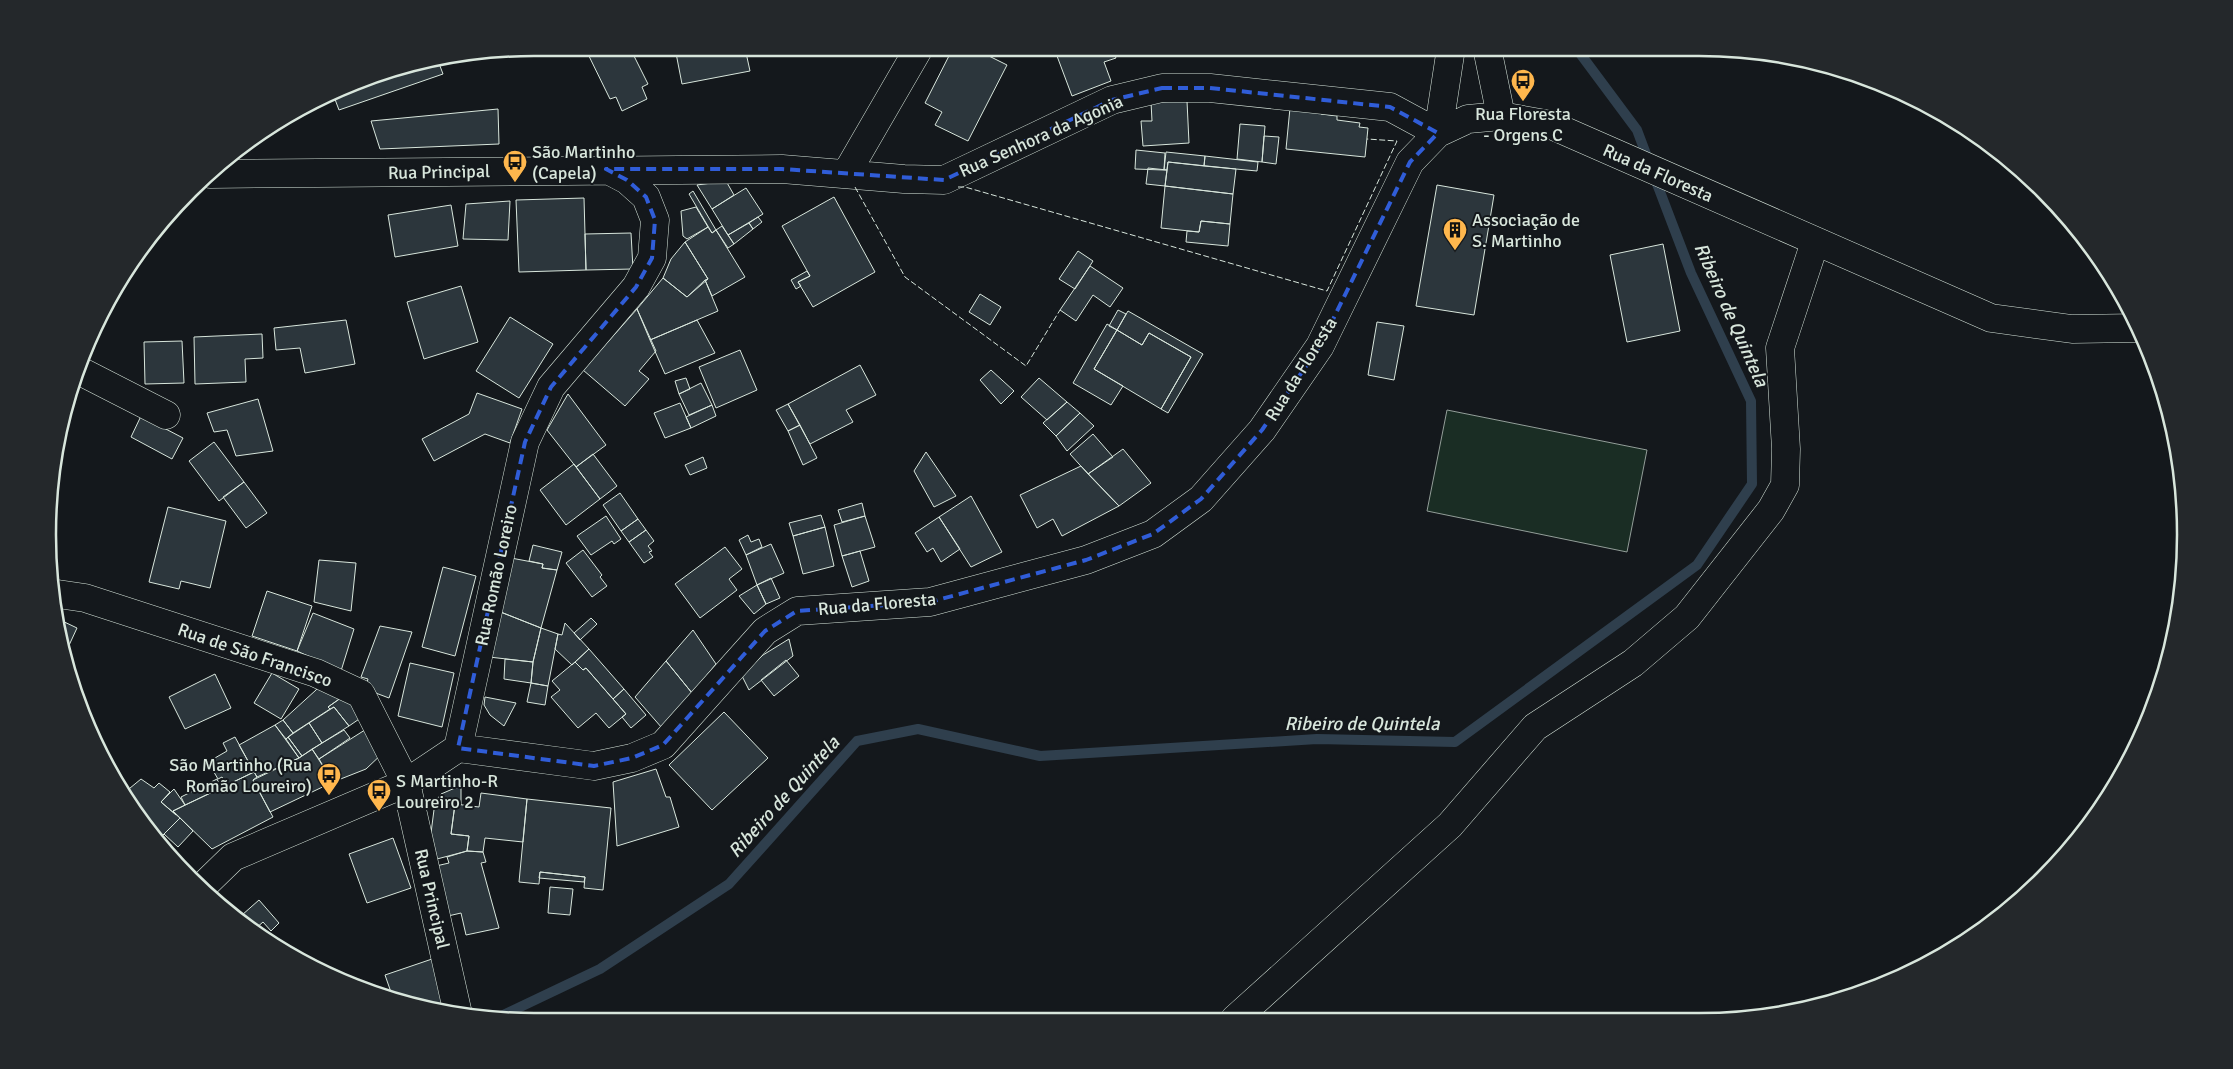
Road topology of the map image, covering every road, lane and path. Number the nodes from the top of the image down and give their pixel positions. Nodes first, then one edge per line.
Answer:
1 (914, 56) edge
2 (1450, 56) edge
3 (1489, 56) edge
4 (1501, 116) junction
5 (1438, 133) junction
6 (606, 170) junction
7 (220, 174) edge
8 (846, 174) junction
9 (1815, 242) junction
10 (2129, 328) edge
11 (85, 373) edge
12 (166, 415) dead end
13 (60, 594) edge
14 (458, 748) junction
15 (406, 783) junction
16 (207, 883) edge
17 (457, 1007) edge
18 (1242, 1013) edge

1 - 8 street
2 - 5 street
3 - 4 street
4 - 5 street, Rua da Floresta
4 - 9 street, Rua da Floresta
5 - 8 street, Rua Senhora da Agonia
5 - 14 street, Rua da Floresta
6 - 7 street, Rua Principal
6 - 8 street, Rua Principal
6 - 14 street, Rua Romão Loreiro
9 - 10 street, Rua da Floresta
9 - 18 street
11 - 12 street
13 - 15 street, Rua de São Francisco
14 - 15 street
15 - 16 street
15 - 17 street, Rua Principal

